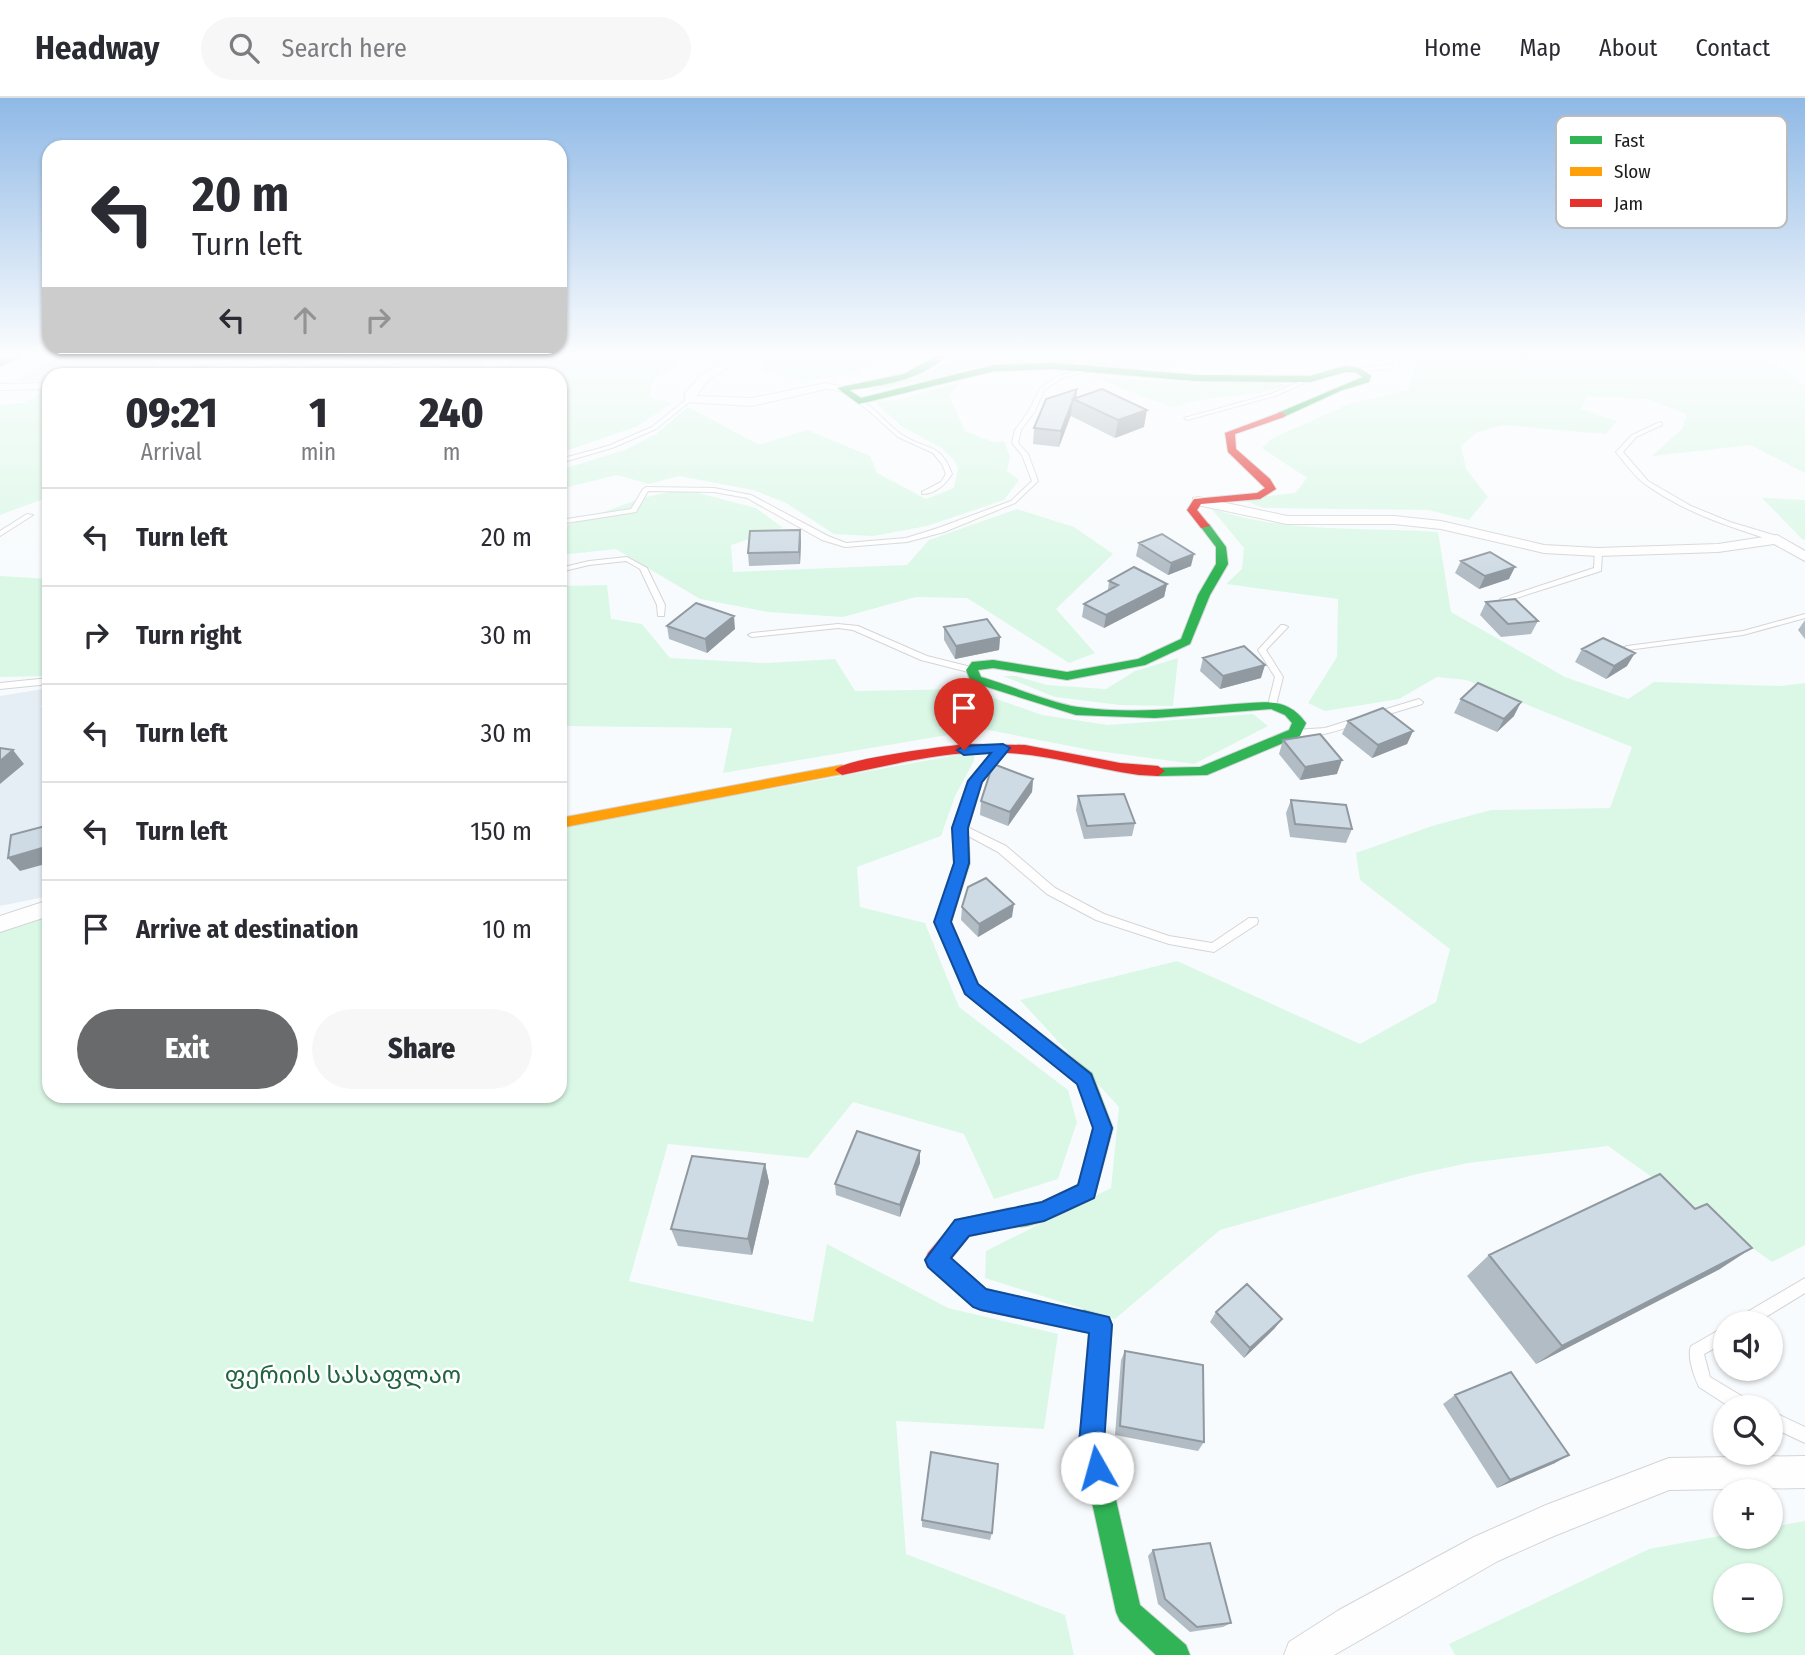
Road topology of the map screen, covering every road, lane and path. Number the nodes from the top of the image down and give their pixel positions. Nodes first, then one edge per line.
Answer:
1 (652, 429) edge
2 (892, 429) edge
3 (1019, 429) edge
4 (1242, 429) edge
5 (1650, 429) edge
6 (567, 459) edge
7 (924, 493) dead end
8 (1198, 501) junction
9 (29, 515) dead end
10 (567, 521) edge
11 (0, 534) edge
12 (1777, 539) junction
13 (1598, 552) junction
14 (1805, 557) edge
15 (567, 568) edge
16 (1504, 599) edge
17 (661, 614) dead end
18 (1805, 617) edge
19 (1284, 627) dead end
20 (752, 635) dead end
21 (1627, 648) edge
22 (972, 670) junction
23 (42, 682) edge
24 (0, 686) edge
25 (1419, 702) dead end
26 (1272, 705) junction
27 (1295, 733) junction
28 (1003, 748) junction
29 (567, 822) edge
30 (960, 828) junction
31 (42, 910) edge
32 (1253, 921) dead end
33 (0, 924) edge
34 (1805, 1285) edge
35 (1762, 1311) edge
36 (1713, 1341) edge
37 (1725, 1395) edge
38 (1783, 1425) edge
39 (1805, 1435) edge
40 (1805, 1472) edge
41 (1176, 1655) edge
42 (1302, 1655) edge

1 - 6 lane
2 - 7 lane
3 - 10 lane
4 - 8 street
5 - 12 lane
8 - 13 street
8 - 22 street
9 - 11 lane
12 - 13 street
12 - 14 street
13 - 16 lane
15 - 17 lane
18 - 21 lane
19 - 26 lane
20 - 22 lane
22 - 26 street
23 - 24 lane
25 - 27 lane
26 - 27 street
27 - 28 street
28 - 29 street
28 - 30 street
30 - 32 lane
30 - 41 street
31 - 33 street
34 - 35 lane
36 - 37 lane
38 - 39 lane
40 - 42 street

